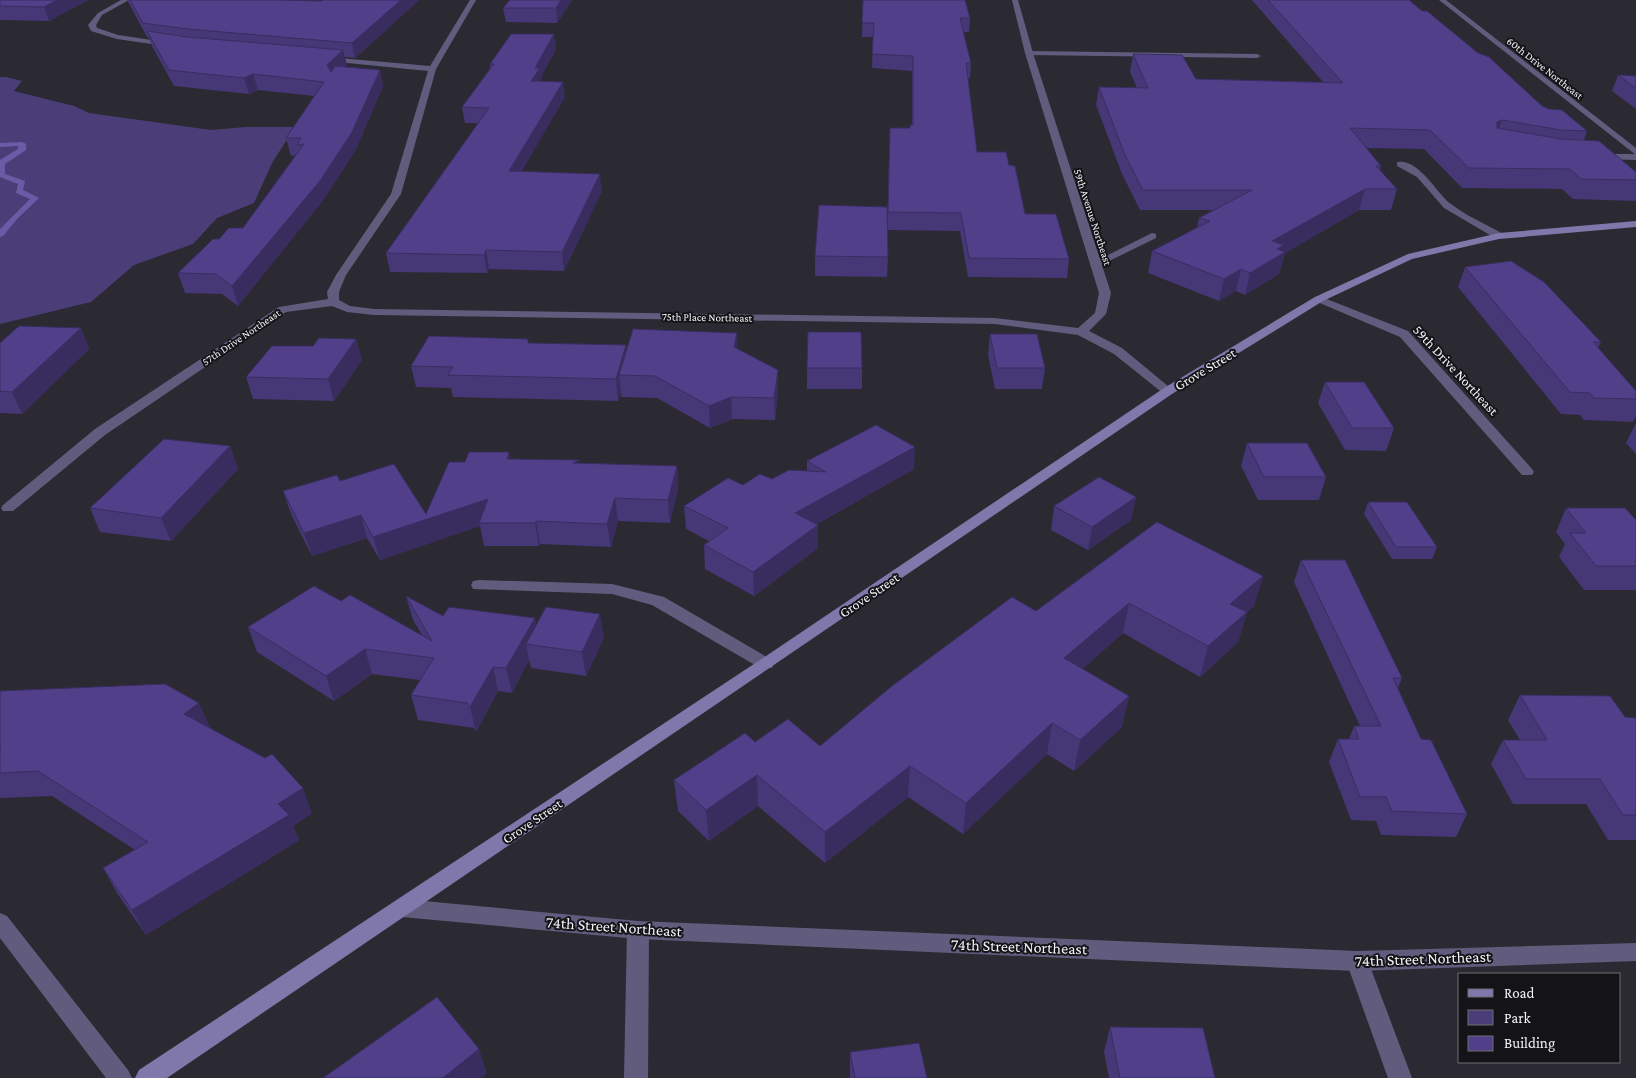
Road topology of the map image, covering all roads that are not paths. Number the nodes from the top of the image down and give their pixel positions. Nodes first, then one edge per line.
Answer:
1 (126, 0) edge
2 (473, 0) edge
3 (1015, 0) edge
4 (1442, 0) edge
5 (173, 45) edge
6 (1029, 53) junction
7 (1257, 56) dead end
8 (314, 58) edge
9 (432, 69) junction
10 (1636, 152) edge
11 (1591, 155) edge
12 (1636, 157) edge
13 (1400, 164) dead end
14 (1636, 224) edge
15 (1152, 236) dead end
16 (1498, 236) junction
17 (1095, 264) junction
18 (1319, 300) junction
19 (334, 302) junction
20 (1081, 332) junction
21 (1168, 391) junction
22 (1527, 472) dead end
23 (8, 508) dead end
24 (479, 585) dead end
25 (766, 664) junction
26 (402, 908) junction
27 (0, 922) edge
28 (638, 930) junction
29 (1636, 952) edge
30 (1356, 961) junction
31 (120, 1078) edge
32 (147, 1078) edge
33 (636, 1078) edge
34 (1400, 1078) edge

1 - 5 street
2 - 9 street
3 - 6 street, 59th Avenue Northeast
4 - 10 street, 60th Drive Northeast
6 - 7 street
6 - 17 street, 59th Avenue Northeast
8 - 9 street
9 - 19 street
11 - 12 street
13 - 16 street
14 - 16 street, Grove Street
15 - 17 street
16 - 18 street, Grove Street
17 - 20 street, 59th Avenue Northeast
18 - 21 street, Grove Street
18 - 22 street, 59th Drive Northeast
19 - 20 street, 75th Place Northeast
19 - 23 street, 57th Drive Northeast
20 - 21 street
21 - 25 street, Grove Street
24 - 25 street
25 - 26 street, Grove Street
26 - 28 street, 74th Street Northeast
26 - 32 street, Grove Street
27 - 31 street
28 - 30 street, 74th Street Northeast
28 - 33 street
29 - 30 street, 74th Street Northeast
30 - 34 street

